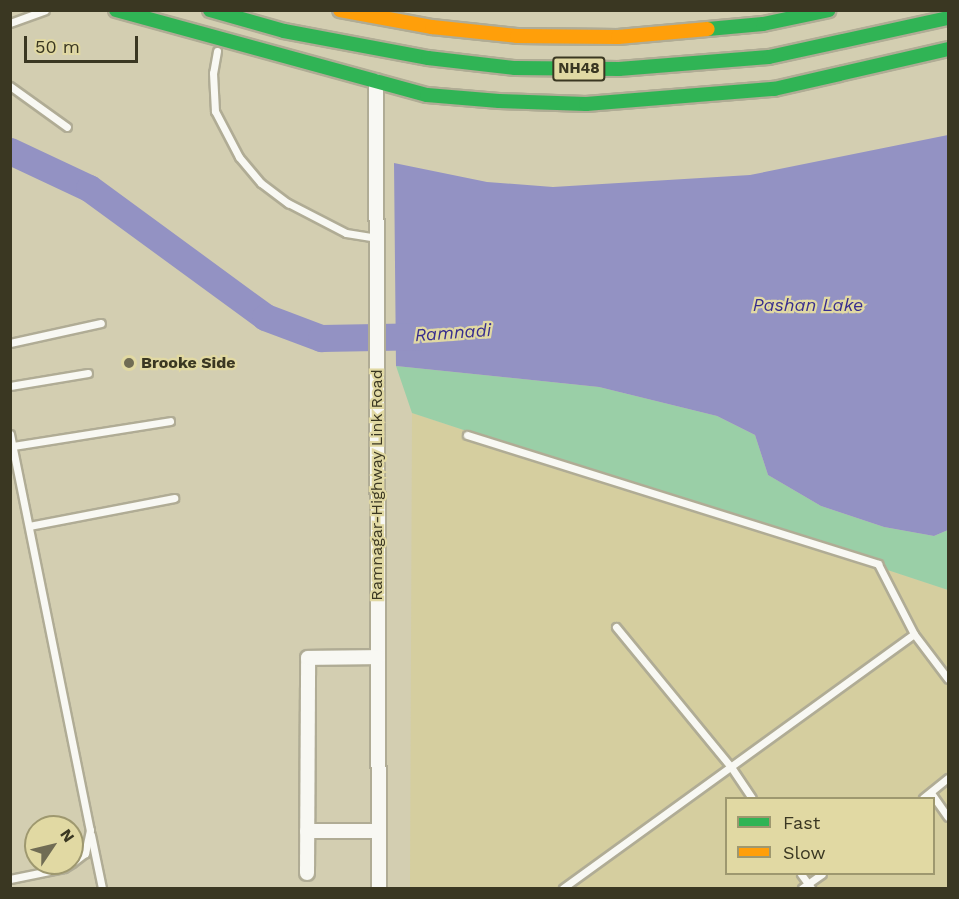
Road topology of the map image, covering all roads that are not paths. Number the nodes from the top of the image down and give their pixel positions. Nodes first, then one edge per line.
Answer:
1 (45, 10) edge
2 (116, 10) edge
3 (210, 10) edge
4 (340, 10) edge
5 (829, 10) edge
6 (376, 14) edge
7 (948, 18) edge
8 (10, 22) edge
9 (948, 49) edge
10 (217, 51) dead end
11 (376, 81) junction
12 (10, 86) edge
13 (67, 128) dead end
14 (376, 238) junction
15 (101, 323) dead end
16 (10, 343) edge
17 (88, 373) dead end
18 (10, 386) edge
19 (170, 421) dead end
20 (10, 434) edge
21 (466, 435) dead end
22 (13, 446) junction
23 (174, 498) dead end
24 (29, 526) junction
25 (616, 627) dead end
26 (914, 634) junction
27 (378, 657) junction
28 (948, 679) edge
29 (731, 767) junction
30 (948, 778) edge
31 (931, 793) junction
32 (751, 797) edge
33 (925, 797) edge
34 (934, 797) edge
35 (935, 799) edge
36 (948, 817) edge
37 (90, 830) junction
38 (307, 831) junction
39 (379, 831) junction
40 (84, 854) edge
41 (307, 873) dead end
42 (30, 875) edge
43 (820, 875) edge
44 (10, 879) edge
45 (807, 887) edge
46 (102, 888) edge
47 (379, 888) edge
48 (563, 888) edge

1 - 8 lane
2 - 11 main road
3 - 7 main road, NH48
4 - 6 main road, NH48
5 - 6 main road, NH48
9 - 11 main road
10 - 14 lane
11 - 14 street, Ramnagar-Highway Link Road
12 - 13 lane
14 - 27 street, Ramnagar-Highway Link Road
15 - 16 lane
17 - 18 lane
19 - 22 lane
20 - 22 lane
21 - 26 lane
22 - 24 lane
23 - 24 lane
24 - 37 lane
25 - 29 lane
26 - 28 lane
26 - 29 lane
27 - 38 street
27 - 39 street, Ramnagar-Highway Link Road
29 - 32 lane
29 - 48 lane
30 - 31 lane
31 - 33 lane
31 - 34 lane
35 - 36 lane
37 - 40 lane
37 - 46 lane
38 - 39 street
38 - 41 street
39 - 47 street, Ramnagar-Highway Link Road
42 - 44 lane
43 - 45 lane

